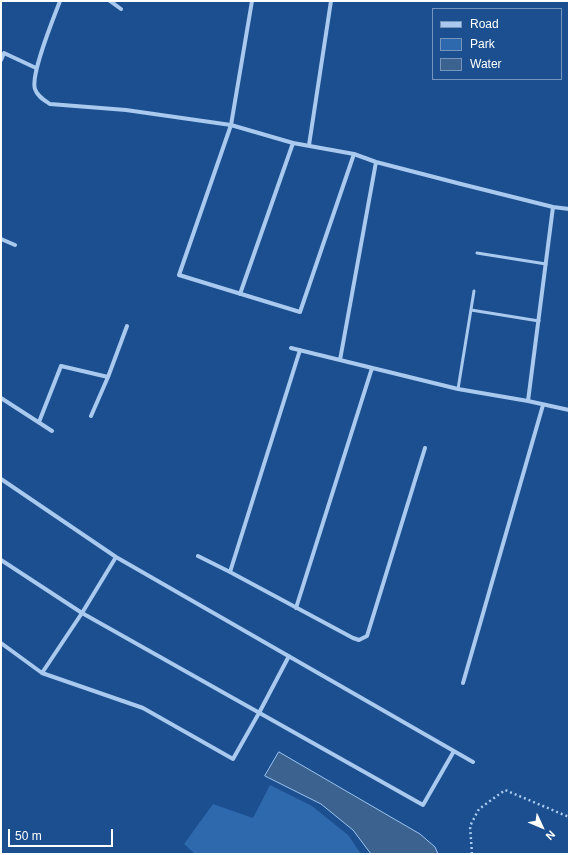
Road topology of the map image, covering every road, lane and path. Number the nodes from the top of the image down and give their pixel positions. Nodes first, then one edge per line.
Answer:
1 (60, 1) edge
2 (110, 1) edge
3 (252, 1) edge
4 (331, 1) edge
5 (121, 9) dead end
6 (1, 60) edge
7 (36, 68) junction
8 (231, 125) junction
9 (293, 143) junction
10 (309, 145) junction
11 (354, 154) junction
12 (376, 162) junction
13 (553, 207) junction
14 (569, 209) edge
15 (1, 239) edge
16 (15, 245) dead end
17 (477, 253) dead end
18 (546, 264) junction
19 (474, 291) dead end
20 (240, 294) junction
21 (471, 310) junction
22 (539, 321) junction
23 (127, 326) dead end
24 (291, 348) dead end
25 (300, 350) junction
26 (340, 360) junction
27 (372, 368) junction
28 (108, 377) junction
29 (458, 388) junction
30 (1, 398) edge
31 (528, 401) junction
32 (543, 405) junction
33 (569, 410) edge
34 (91, 416) dead end
35 (38, 422) junction
36 (52, 431) dead end
37 (425, 448) dead end
38 (1, 479) edge
39 (198, 556) dead end
40 (116, 558) junction
41 (1, 560) edge
42 (230, 572) junction
43 (296, 608) junction
44 (82, 613) junction
45 (1, 643) edge
46 (289, 656) junction
47 (42, 674) junction
48 (463, 683) dead end
49 (260, 713) junction
50 (454, 751) junction
51 (473, 762) dead end
52 (569, 818) edge
53 (472, 854) edge

1 - 7 street
2 - 5 street
3 - 8 street
4 - 10 street
6 - 7 street
7 - 8 street
8 - 9 street
8 - 20 street
9 - 10 street
9 - 20 street
10 - 11 street
11 - 12 street
11 - 20 street
12 - 13 street
12 - 26 street
13 - 14 street
13 - 18 street
15 - 16 street
17 - 18 lane
18 - 22 street
19 - 21 lane
21 - 22 lane
21 - 29 lane
22 - 31 street
23 - 28 street
24 - 25 street
25 - 26 street
25 - 42 street
26 - 27 street
27 - 29 street
27 - 43 street
28 - 34 street
28 - 35 street
29 - 31 street
30 - 35 street
31 - 32 street
32 - 33 street
32 - 48 street
35 - 36 street
37 - 43 street
38 - 40 street
39 - 42 street
40 - 44 street
40 - 46 street
41 - 44 street
42 - 43 street
44 - 47 street
44 - 49 street
45 - 47 street
46 - 49 street
46 - 50 street
47 - 49 street
49 - 50 street
50 - 51 street
52 - 53 path

